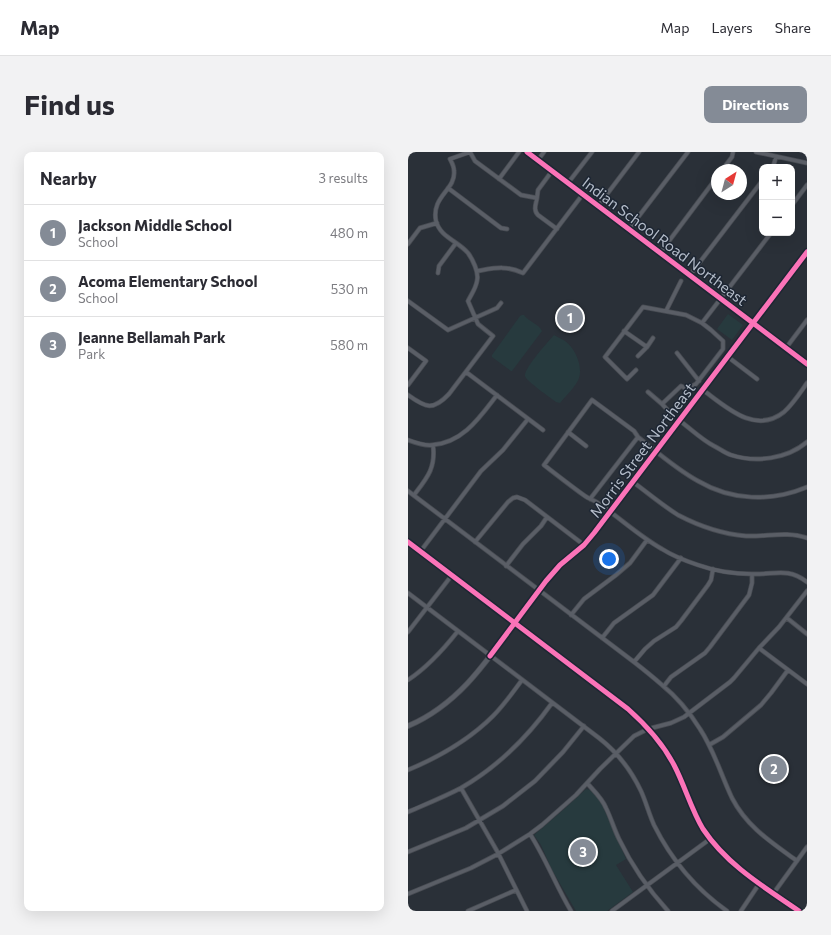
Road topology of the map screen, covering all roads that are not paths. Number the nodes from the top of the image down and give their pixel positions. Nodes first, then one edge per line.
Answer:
1 (470, 152) edge
2 (519, 152) edge
3 (527, 152) edge
4 (544, 152) edge
5 (592, 152) edge
6 (639, 152) edge
7 (688, 152) edge
8 (733, 152) edge
9 (756, 152) edge
10 (776, 157) junction
11 (538, 160) junction
12 (807, 163) edge
13 (727, 164) edge
14 (774, 164) edge
15 (552, 171) junction
16 (499, 179) junction
17 (568, 183) junction
18 (711, 185) edge
19 (759, 185) edge
20 (807, 185) edge
21 (448, 188) junction
22 (583, 194) junction
23 (537, 198) junction
24 (795, 201) edge
25 (598, 206) junction
26 (437, 223) junction
27 (507, 229) dead end
28 (557, 229) junction
29 (629, 229) junction
30 (768, 236) edge
31 (456, 243) junction
32 (408, 244) edge
33 (807, 252) edge
34 (660, 253) junction
35 (477, 271) junction
36 (438, 273) dead end
37 (690, 275) junction
38 (681, 281) dead end
39 (721, 299) junction
40 (408, 301) edge
41 (501, 303) dead end
42 (666, 311) junction
43 (475, 318) junction
44 (807, 320) edge
45 (702, 323) junction
46 (753, 323) junction
47 (624, 331) junction
48 (653, 338) dead end
49 (647, 347) junction
50 (408, 348) edge
51 (786, 348) junction
52 (677, 353) dead end
53 (638, 356) dead end
54 (728, 357) junction
55 (807, 364) edge
56 (636, 370) dead end
57 (466, 372) junction
58 (757, 379) dead end
59 (699, 381) junction
60 (807, 383) edge
61 (408, 385) edge
62 (703, 390) junction
63 (648, 392) dead end
64 (408, 395) edge
65 (497, 395) junction
66 (662, 404) junction
67 (673, 416) dead end
68 (528, 419) junction
69 (680, 421) junction
70 (543, 430) dead end
71 (568, 432) junction
72 (638, 437) junction
73 (408, 440) edge
74 (807, 442) edge
75 (433, 445) junction
76 (586, 446) dead end
77 (657, 451) junction
78 (634, 482) junction
79 (807, 487) edge
80 (408, 491) edge
81 (414, 495) junction
82 (590, 499) junction
83 (610, 512) junction
84 (547, 517) junction
85 (445, 519) junction
86 (807, 538) edge
87 (648, 540) junction
88 (408, 542) edge
89 (475, 542) junction
90 (584, 545) junction
91 (420, 552) junction
92 (681, 558) junction
93 (506, 566) junction
94 (713, 569) junction
95 (752, 574) junction
96 (452, 576) junction
97 (807, 582) edge
98 (539, 590) junction
99 (807, 591) edge
100 (408, 593) edge
101 (427, 608) junction
102 (571, 615) junction
103 (787, 618) junction
104 (514, 623) junction
105 (458, 631) junction
106 (408, 632) edge
107 (807, 634) edge
108 (602, 638) junction
109 (759, 648) junction
110 (490, 656) junction
111 (634, 662) junction
112 (788, 670) junction
113 (408, 680) edge
114 (522, 680) junction
115 (807, 684) edge
116 (664, 686) junction
117 (552, 703) junction
118 (689, 713) junction
119 (408, 726) edge
120 (584, 726) junction
121 (648, 729) junction
122 (709, 745) junction
123 (616, 754) junction
124 (408, 770) edge
125 (587, 783) junction
126 (461, 788) junction
127 (408, 812) edge
128 (480, 820) junction
129 (530, 834) junction
130 (710, 839) junction
131 (807, 847) edge
132 (408, 852) edge
133 (498, 854) junction
134 (797, 861) junction
135 (678, 863) junction
136 (759, 884) junction
137 (646, 886) junction
138 (516, 890) junction
139 (408, 894) edge
140 (773, 894) junction
141 (617, 910) edge
142 (468, 911) edge
143 (527, 911) edge
144 (571, 911) edge
145 (612, 911) edge
146 (668, 911) edge
147 (727, 911) edge
148 (741, 911) edge
149 (799, 911) edge

1 - 16 street
1 - 21 street
2 - 16 street
3 - 11 street, Indian School Road Northeast
4 - 11 street
5 - 17 street
6 - 25 street
7 - 29 street
8 - 13 street
9 - 10 street
10 - 12 street
10 - 14 street
11 - 15 street, Indian School Road Northeast
15 - 17 street, Indian School Road Northeast
15 - 23 street
16 - 23 street
17 - 22 street, Indian School Road Northeast
18 - 34 street
19 - 37 street
20 - 24 street
21 - 26 street
21 - 27 street
22 - 25 street, Indian School Road Northeast
22 - 28 street
23 - 28 street
25 - 29 street, Indian School Road Northeast
26 - 31 street
26 - 32 street
28 - 35 street
29 - 34 street, Indian School Road Northeast
30 - 39 street
31 - 35 street
31 - 36 street
33 - 46 street, Morris Street Northeast
34 - 37 street, Indian School Road Northeast
35 - 43 street
37 - 39 street, Indian School Road Northeast
38 - 42 street
39 - 45 street
39 - 46 street, Indian School Road Northeast
40 - 43 street
41 - 43 street
42 - 45 street
42 - 47 street
43 - 57 street
44 - 51 street
45 - 59 street
46 - 51 street, Indian School Road Northeast
46 - 54 street, Morris Street Northeast
47 - 49 street
47 - 56 street
48 - 49 street
49 - 53 street
50 - 61 street
51 - 55 street, Indian School Road Northeast
52 - 59 street
54 - 58 street
54 - 62 street, Morris Street Northeast
57 - 64 street
57 - 65 street
59 - 66 street
60 - 62 street
62 - 69 street, Morris Street Northeast
63 - 66 street
65 - 68 street
65 - 75 street
66 - 67 street
68 - 70 street
68 - 85 street
69 - 74 street
69 - 77 street, Morris Street Northeast
71 - 72 street
71 - 76 street
71 - 82 street
72 - 77 street
72 - 82 street
73 - 75 street
75 - 81 street
77 - 78 street, Morris Street Northeast
77 - 79 street
78 - 83 street, Morris Street Northeast
78 - 86 street
80 - 81 street
81 - 85 street
82 - 83 street
83 - 87 street
83 - 90 street, Morris Street Northeast
84 - 89 street
84 - 90 street
84 - 93 street
85 - 89 street
85 - 91 street
87 - 92 street
87 - 102 street
88 - 91 street
89 - 93 street
90 - 98 street, Morris Street Northeast
91 - 96 street
92 - 94 street
92 - 108 street
93 - 98 street
94 - 95 street
94 - 111 street
95 - 97 street
95 - 116 street
96 - 101 street
96 - 104 street
98 - 102 street
98 - 104 street, Morris Street Northeast
99 - 103 street
100 - 101 street
101 - 105 street
101 - 106 street
102 - 108 street
103 - 107 street
103 - 109 street
104 - 110 street, Morris Street Northeast
104 - 121 street
105 - 110 street
105 - 113 street
108 - 111 street
109 - 112 street
109 - 118 street
110 - 114 street
110 - 119 street, Morris Street Northeast
111 - 116 street
112 - 115 street
112 - 122 street
114 - 117 street
114 - 124 street
116 - 118 street
117 - 120 street
117 - 126 street
118 - 121 street
118 - 122 street
120 - 123 street
120 - 128 street
121 - 123 street
121 - 130 street
122 - 134 street
123 - 125 street
123 - 135 street
125 - 129 street
125 - 137 street
126 - 127 street
126 - 128 street
128 - 132 street
128 - 133 street
129 - 133 street
129 - 144 street
130 - 135 street
130 - 136 street
131 - 134 street
133 - 138 street
133 - 139 street
134 - 140 street
135 - 137 street
135 - 147 street
136 - 140 street
136 - 148 street
137 - 141 street
137 - 146 street
138 - 142 street
138 - 143 street
140 - 149 street
141 - 145 street

